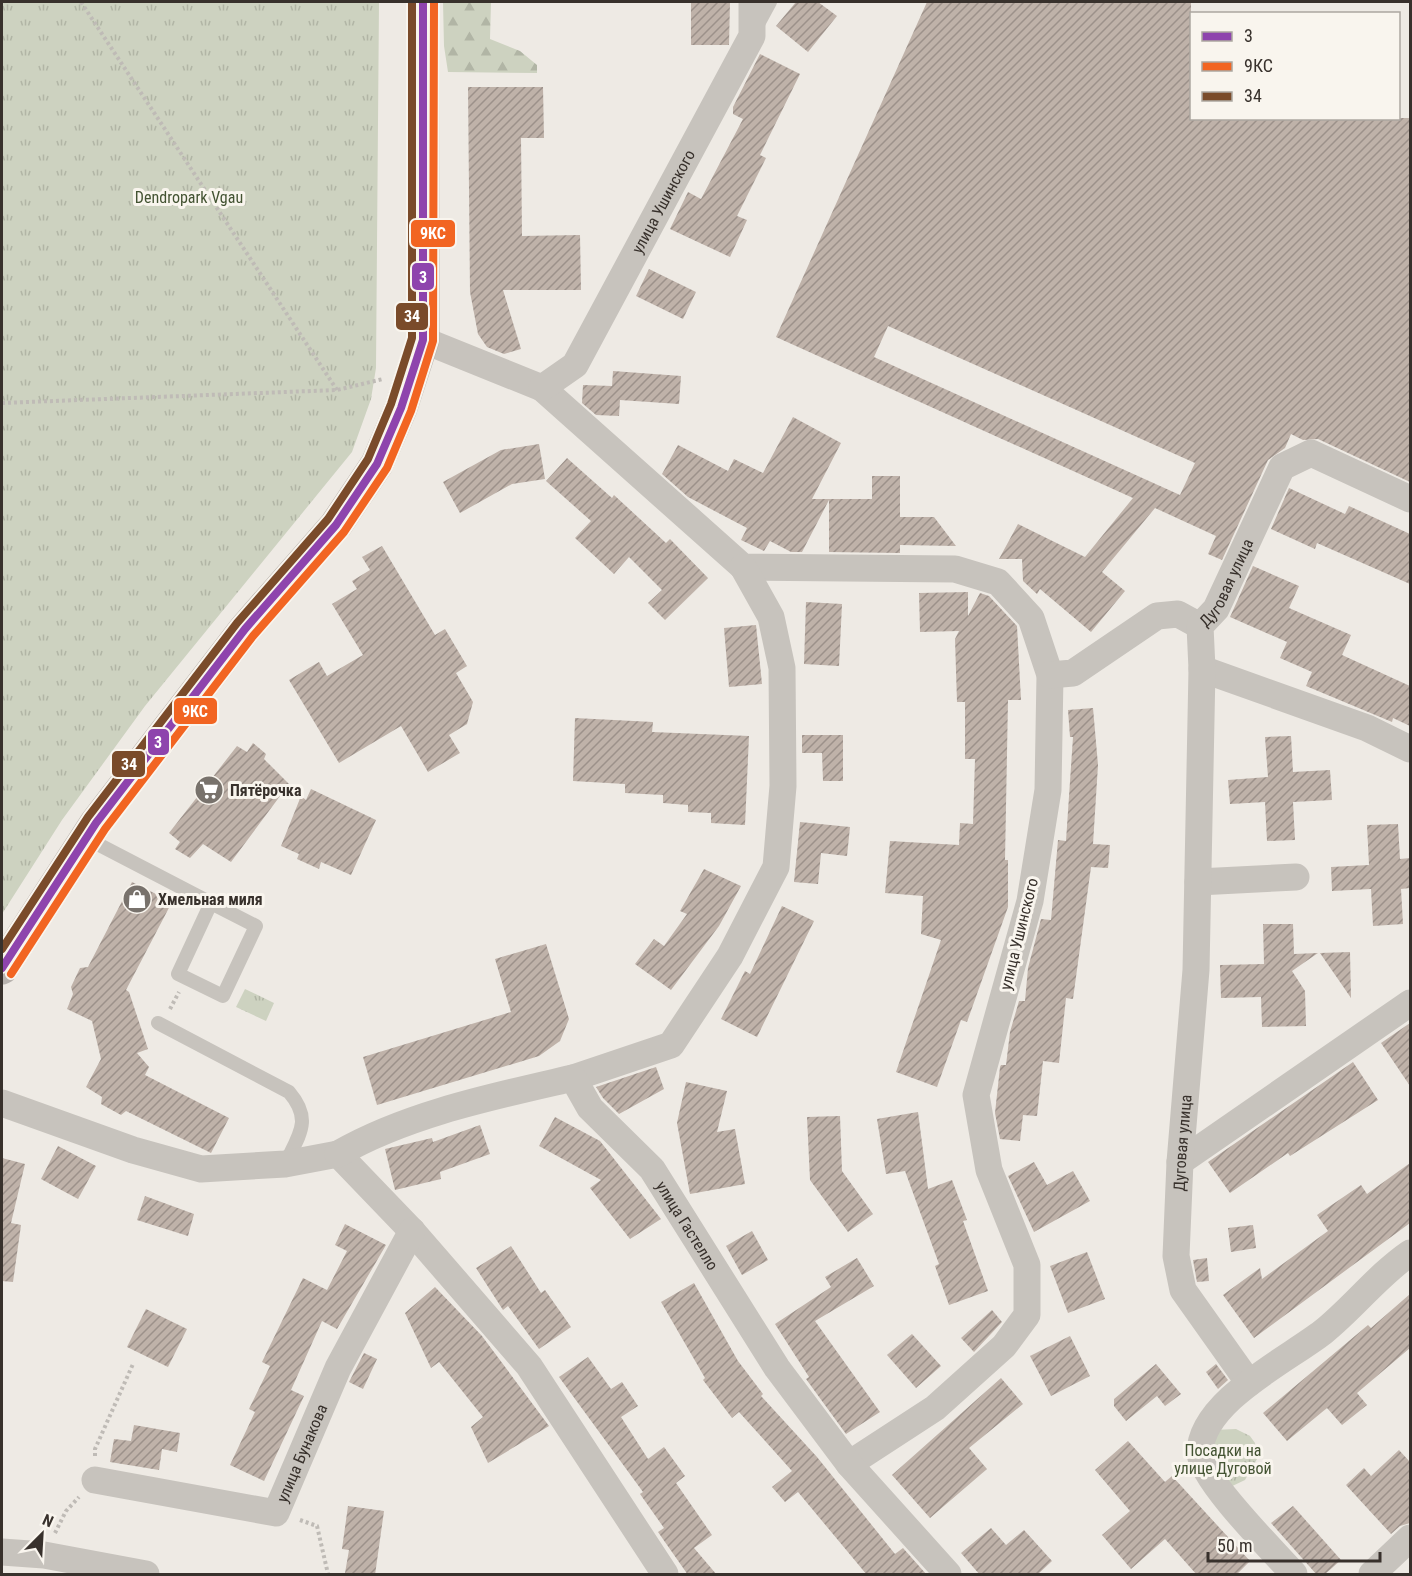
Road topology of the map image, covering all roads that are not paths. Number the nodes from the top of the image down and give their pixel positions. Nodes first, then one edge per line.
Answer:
1 (423, 2) edge
2 (752, 2) edge
3 (771, 2) edge
4 (752, 36) junction
5 (423, 340) junction
6 (542, 388) junction
7 (1410, 499) edge
8 (743, 567) junction
9 (1200, 626) junction
10 (1203, 669) junction
11 (1050, 675) junction
12 (1410, 749) edge
13 (86, 838) junction
14 (1296, 877) dead end
15 (1198, 882) junction
16 (211, 903) junction
17 (2, 968) edge
18 (1410, 1003) edge
19 (160, 1024) road end
20 (573, 1078) junction
21 (2, 1103) edge
22 (338, 1154) junction
23 (1180, 1162) junction
24 (285, 1164) junction
25 (412, 1231) junction
26 (1410, 1253) edge
27 (1249, 1383) junction
28 (849, 1464) junction
29 (95, 1480) road end
30 (1410, 1538) edge
31 (2, 1552) edge
32 (146, 1575) edge
33 (665, 1575) edge
34 (948, 1575) edge
35 (1294, 1575) edge
36 (1372, 1575) edge

1 - 5 main road
2 - 4 street
3 - 4 lane, улица Ушинского
4 - 6 street, улица Ушинского
5 - 6 street
5 - 13 main road
6 - 8 street
7 - 9 street, Дуговая улица
8 - 11 street, улица Ушинского
8 - 20 street
9 - 10 street, Дуговая улица
9 - 11 street
10 - 12 street
10 - 15 street, Дуговая улица
11 - 28 street, улица Ушинского
13 - 16 lane
13 - 17 main road
14 - 15 street
15 - 23 street, Дуговая улица
16 - 16 lane
18 - 23 street
19 - 24 lane
20 - 22 street
20 - 28 street, улица Гастелло
21 - 24 street
22 - 24 street
22 - 25 street
23 - 27 street, Дуговая улица
25 - 29 street, улица Бунакова
25 - 33 street
26 - 27 street
27 - 35 street
28 - 34 street, улица Гастелло
30 - 36 street
31 - 32 street

